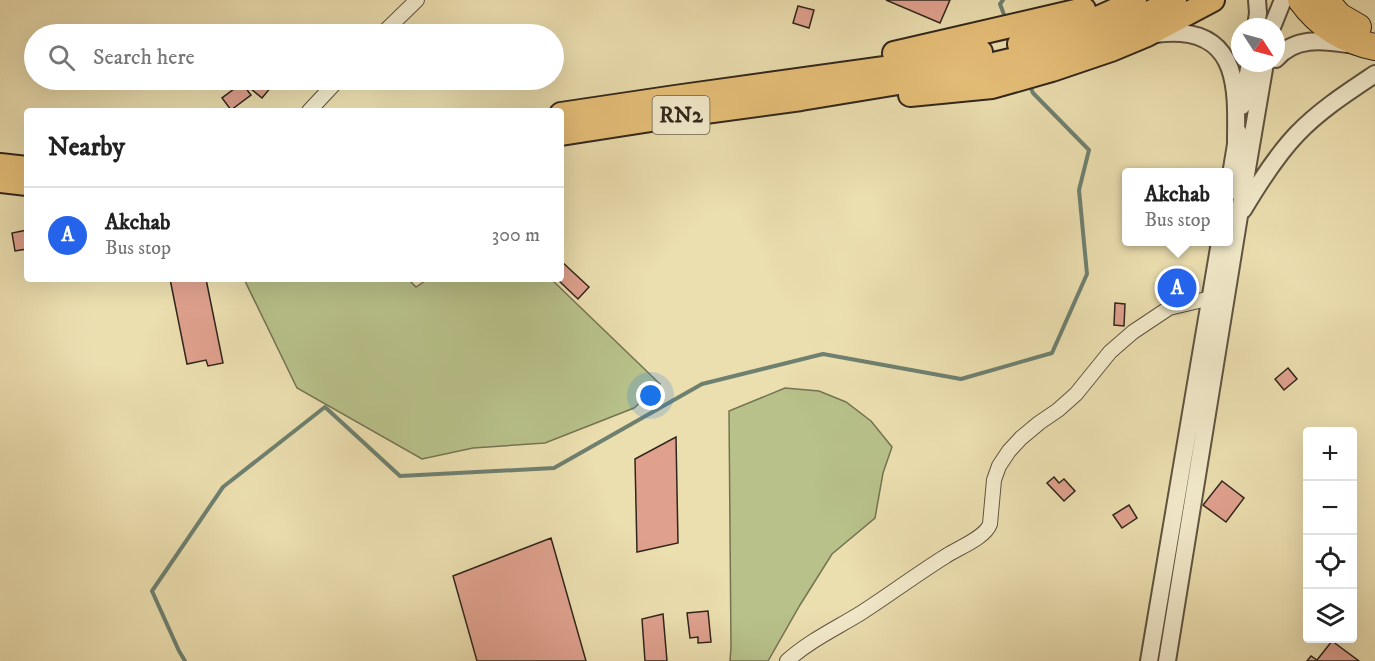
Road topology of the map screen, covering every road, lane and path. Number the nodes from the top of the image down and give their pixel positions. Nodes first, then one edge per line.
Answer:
1 (417, 0) edge
2 (1108, 0) edge
3 (1135, 0) edge
4 (1174, 0) edge
5 (1213, 0) edge
6 (1257, 0) edge
7 (1283, 0) edge
8 (1300, 0) edge
9 (1325, 0) edge
10 (1257, 18) edge
11 (1276, 18) edge
12 (392, 24) edge
13 (1147, 35) junction
14 (1374, 42) edge
15 (1285, 50) edge
16 (982, 60) junction
17 (1248, 72) edge
18 (1264, 72) edge
19 (1269, 72) edge
20 (1375, 74) edge
21 (329, 90) edge
22 (1260, 92) junction
23 (312, 108) edge
24 (564, 114) edge
25 (564, 134) edge
26 (1236, 143) junction
27 (0, 165) edge
28 (24, 168) edge
29 (1232, 168) edge
30 (0, 181) edge
31 (24, 184) edge
32 (1239, 216) junction
33 (1219, 246) edge
34 (1211, 298) junction
35 (787, 661) edge
36 (1149, 661) edge
37 (1167, 661) edge

1 - 12 street
2 - 16 highway
3 - 16 highway, RN2
4 - 16 highway, RN2
5 - 13 highway
6 - 10 street
7 - 11 street
8 - 14 highway
9 - 14 highway
13 - 16 highway
13 - 26 street
14 - 15 street
16 - 24 highway, RN2
16 - 25 highway, RN2
17 - 26 street
18 - 22 street
19 - 22 street
20 - 32 street
21 - 23 street
22 - 32 street
26 - 29 street
27 - 28 highway
30 - 31 highway
32 - 37 street
33 - 34 street
34 - 35 street
34 - 36 street

